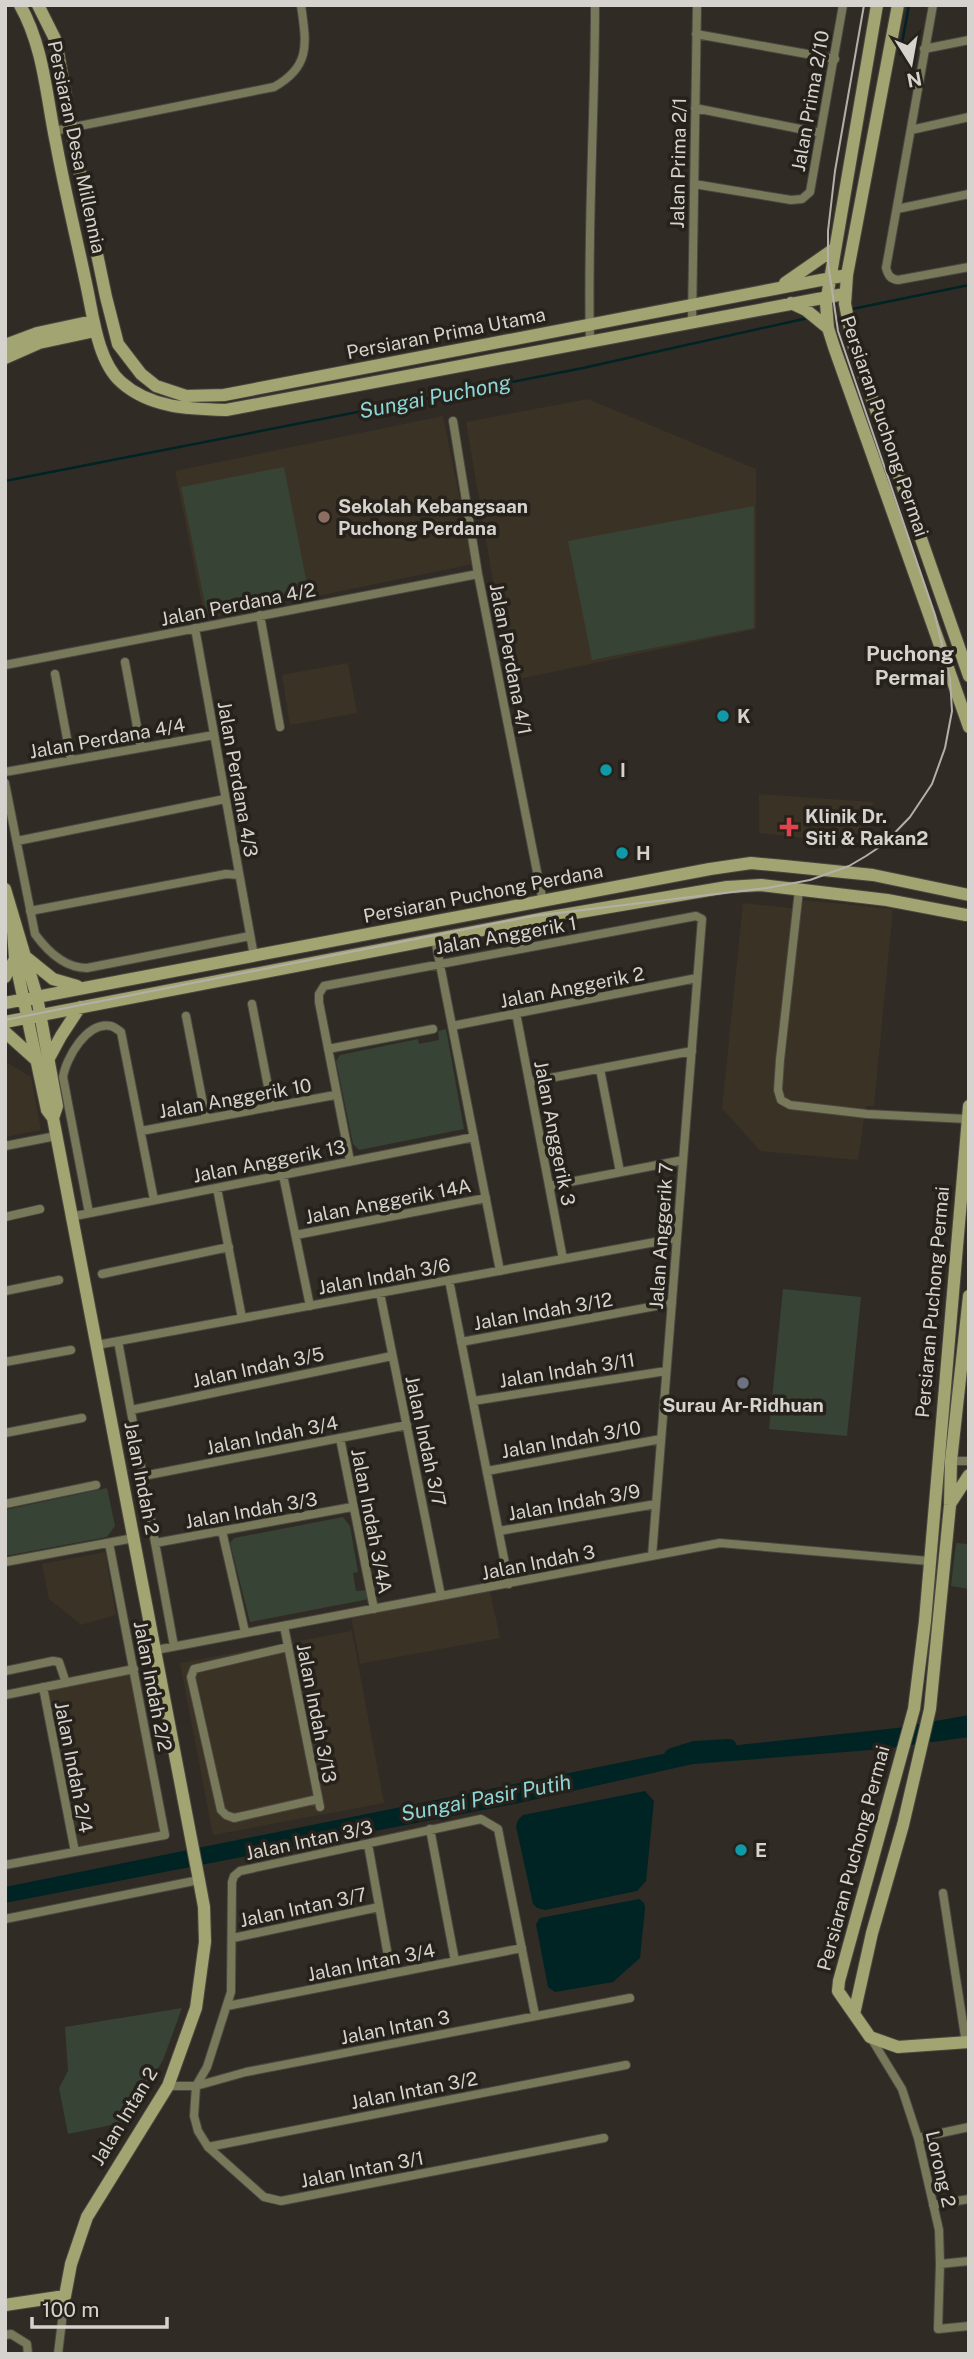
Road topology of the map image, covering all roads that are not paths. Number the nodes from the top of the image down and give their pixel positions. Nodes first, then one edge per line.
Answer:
1 (20, 5) edge
2 (38, 5) edge
3 (301, 5) edge
4 (595, 5) edge
5 (696, 5) edge
6 (843, 5) edge
7 (877, 5) edge
8 (898, 5) edge
9 (933, 5) edge
10 (696, 34) junction
11 (969, 40) edge
12 (924, 49) junction
13 (835, 58) junction
14 (695, 108) junction
15 (969, 117) edge
16 (71, 126) junction
17 (911, 130) junction
18 (54, 131) junction
19 (820, 133) junction
20 (694, 184) junction
21 (969, 194) edge
22 (897, 209) junction
23 (834, 249) junction
24 (969, 267) edge
25 (847, 275) junction
26 (830, 279) junction
27 (776, 288) junction
28 (106, 297) junction
29 (90, 299) junction
30 (844, 299) junction
31 (792, 303) junction
32 (826, 303) junction
33 (692, 304) junction
34 (692, 321) junction
35 (95, 325) junction
36 (590, 325) junction
37 (828, 328) junction
38 (74, 330) junction
39 (590, 341) junction
40 (118, 344) junction
41 (5, 345) edge
42 (105, 354) junction
43 (5, 358) edge
44 (453, 421) dead end
45 (478, 573) junction
46 (260, 615) junction
47 (195, 628) junction
48 (125, 662) dead end
49 (5, 664) edge
50 (55, 674) dead end
51 (969, 676) edge
52 (281, 727) dead end
53 (969, 727) edge
54 (214, 735) junction
55 (141, 748) junction
56 (71, 760) junction
57 (5, 772) edge
58 (5, 783) edge
59 (225, 799) junction
60 (17, 841) junction
61 (239, 875) junction
62 (5, 889) edge
63 (799, 890) junction
64 (969, 897) edge
65 (543, 902) junction
66 (30, 911) junction
67 (702, 919) joint
68 (968, 919) edge
69 (250, 936) junction
70 (435, 939) junction
71 (254, 956) junction
72 (21, 958) junction
73 (440, 963) junction
74 (5, 977) edge
75 (697, 978) junction
76 (84, 988) junction
77 (30, 998) junction
78 (5, 1003) edge
79 (251, 1004) dead end
80 (80, 1007) junction
81 (516, 1013) junction
82 (33, 1016) junction
83 (186, 1016) dead end
84 (5, 1022) edge
85 (452, 1026) junction
86 (433, 1029) dead end
87 (5, 1032) edge
88 (328, 1049) junction
89 (692, 1051) junction
90 (43, 1061) junction
91 (600, 1069) junction
92 (529, 1082) junction
93 (335, 1095) junction
94 (272, 1107) junction
95 (968, 1112) edge
96 (206, 1119) junction
97 (141, 1131) junction
98 (56, 1136) junction
99 (474, 1137) junction
100 (5, 1146) edge
101 (683, 1160) junction
102 (350, 1161) junction
103 (620, 1172) junction
104 (283, 1175) junction
105 (549, 1186) junction
106 (217, 1188) junction
107 (486, 1198) junction
108 (155, 1200) junction
109 (40, 1209) dead end
110 (89, 1213) junction
111 (5, 1217) edge
112 (70, 1217) junction
113 (296, 1235) junction
114 (677, 1238) junction
115 (229, 1247) junction
116 (563, 1259) junction
117 (500, 1270) junction
118 (102, 1274) dead end
119 (59, 1280) dead end
120 (449, 1280) junction
121 (5, 1291) edge
122 (380, 1293) junction
123 (969, 1296) edge
124 (672, 1303) junction
125 (310, 1306) junction
126 (242, 1318) junction
127 (118, 1341) junction
128 (461, 1342) junction
129 (97, 1345) junction
130 (71, 1350) dead end
131 (392, 1356) junction
132 (5, 1362) edge
133 (666, 1371) junction
134 (473, 1401) junction
135 (131, 1409) junction
136 (82, 1418) dead end
137 (407, 1425) junction
138 (940, 1429) junction
139 (5, 1433) edge
140 (340, 1438) junction
141 (661, 1439) junction
142 (951, 1461) junction
143 (969, 1461) edge
144 (487, 1471) junction
145 (969, 1475) edge
146 (143, 1476) junction
147 (96, 1485) dead end
148 (934, 1503) junction
149 (5, 1504) edge
150 (656, 1504) junction
151 (352, 1507) junction
152 (949, 1511) junction
153 (222, 1531) junction
154 (499, 1531) junction
155 (134, 1538) junction
156 (109, 1543) junction
157 (155, 1544) junction
158 (652, 1556) junction
159 (929, 1561) junction
160 (5, 1562) edge
161 (509, 1584) junction
162 (441, 1596) junction
163 (940, 1605) junction
164 (374, 1609) junction
165 (284, 1626) junction
166 (245, 1632) junction
167 (174, 1646) junction
168 (288, 1647) junction
169 (156, 1650) junction
170 (134, 1669) junction
171 (5, 1671) edge
172 (66, 1683) junction
173 (43, 1687) junction
174 (5, 1695) edge
175 (430, 1829) junction
176 (368, 1844) junction
177 (192, 1846) joint
178 (75, 1852) junction
179 (5, 1866) edge
180 (198, 1875) junction
181 (943, 1893) dead end
182 (379, 1907) junction
183 (5, 1919) edge
184 (233, 1938) junction
185 (522, 1948) junction
186 (456, 1961) junction
187 (391, 1973) junction
188 (630, 1998) dead end
189 (227, 2006) junction
190 (854, 2014) junction
191 (535, 2015) junction
192 (870, 2038) junction
193 (968, 2043) edge
194 (626, 2064) dead end
195 (168, 2086) junction
196 (196, 2086) junction
197 (969, 2127) edge
198 (604, 2138) dead end
199 (918, 2138) junction
200 (208, 2147) junction
201 (969, 2199) edge
202 (933, 2205) junction
203 (969, 2262) edge
204 (940, 2264) junction
205 (65, 2296) junction
206 (5, 2305) edge
207 (969, 2326) edge
208 (5, 2335) edge
209 (27, 2354) edge
210 (58, 2354) edge

1 - 18 main road, Persiaran Desa Millennia
2 - 16 main road, Persiaran Desa Millennia
3 - 16 street
4 - 36 street
5 - 10 street, Jalan Prima 2/1
6 - 13 street, Jalan Prima 2/10
7 - 23 main road, Persiaran Puchong Permai
8 - 25 main road, Persiaran Puchong Permai
9 - 12 street
10 - 13 street
10 - 14 street, Jalan Prima 2/1
11 - 12 street
12 - 17 street
13 - 19 street, Jalan Prima 2/10
14 - 19 street
14 - 20 street, Jalan Prima 2/1
15 - 17 street
16 - 18 street
16 - 28 main road, Persiaran Desa Millennia
17 - 22 street
18 - 29 main road, Persiaran Desa Millennia
19 - 20 street, Jalan Prima 2/10
20 - 33 street, Jalan Prima 2/1
21 - 22 street
22 - 24 street
23 - 26 main road, Persiaran Puchong Permai
23 - 27 main road
25 - 26 main road, Persiaran Prima Utama
25 - 30 main road, Persiaran Puchong Permai
26 - 27 main road, Persiaran Prima Utama
26 - 32 main road, Persiaran Puchong Permai
27 - 33 main road, Persiaran Prima Utama
28 - 35 main road
28 - 40 main road, Persiaran Prima Utama
29 - 35 main road, Persiaran Desa Millennia
29 - 38 main road
30 - 32 main road, Persiaran Prima Utama
30 - 51 main road, Persiaran Puchong Permai
31 - 32 main road, Persiaran Prima Utama
31 - 34 main road, Persiaran Prima Utama
31 - 37 main road
32 - 37 main road, Persiaran Puchong Permai
33 - 34 street, Jalan Prima 2/1
33 - 36 main road, Persiaran Prima Utama
34 - 39 main road, Persiaran Prima Utama
35 - 38 main road
35 - 40 main road
35 - 42 main road, Persiaran Prima Utama
36 - 39 street
36 - 40 main road, Persiaran Prima Utama
37 - 53 main road, Persiaran Puchong Permai
38 - 41 main road
38 - 42 main road
38 - 43 main road
39 - 42 main road, Persiaran Prima Utama
44 - 45 street, Jalan Perdana 4/1
45 - 46 street, Jalan Perdana 4/2
45 - 65 street, Jalan Perdana 4/1
46 - 47 street, Jalan Perdana 4/2
46 - 52 street
47 - 49 street, Jalan Perdana 4/2
47 - 54 street, Jalan Perdana 4/3
48 - 55 street
50 - 56 street
54 - 55 street, Jalan Perdana 4/4
54 - 59 street, Jalan Perdana 4/3
55 - 56 street, Jalan Perdana 4/4
56 - 57 street, Jalan Perdana 4/4
58 - 60 street
59 - 60 street
59 - 61 street, Jalan Perdana 4/3
60 - 66 street
61 - 66 street
61 - 69 street, Jalan Perdana 4/3
62 - 72 main road, Jalan Indah 2
63 - 68 main road, Persiaran Puchong Perdana
63 - 70 main road, Persiaran Puchong Perdana
63 - 95 street
64 - 65 main road, Persiaran Puchong Perdana
64 - 68 main road
65 - 71 main road, Persiaran Puchong Perdana
66 - 69 street
67 - 73 street, Jalan Anggerik 1
67 - 75 street, Jalan Anggerik 7
69 - 71 street, Jalan Perdana 4/3
70 - 73 street
70 - 80 main road, Persiaran Puchong Perdana
71 - 76 main road, Persiaran Puchong Perdana
72 - 74 main road
72 - 76 main road
72 - 77 main road, Jalan Indah 2
73 - 85 street
73 - 88 street, Jalan Anggerik 1
75 - 81 street, Jalan Anggerik 2
75 - 89 street, Jalan Anggerik 7
76 - 77 main road, Persiaran Puchong Perdana
77 - 78 main road, Persiaran Puchong Perdana
77 - 82 main road, Jalan Indah 2
79 - 94 street
80 - 82 main road, Persiaran Puchong Perdana
80 - 90 main road
81 - 85 street, Jalan Anggerik 2
81 - 92 street, Jalan Anggerik 3
82 - 84 main road, Persiaran Puchong Perdana
82 - 90 main road, Jalan Indah 2
83 - 96 street
85 - 99 street
86 - 88 street
87 - 90 main road
88 - 93 street
89 - 91 street
89 - 101 street, Jalan Anggerik 7
90 - 98 main road, Jalan Indah 2
91 - 92 street
91 - 103 street
92 - 105 street, Jalan Anggerik 3
93 - 94 street, Jalan Anggerik 10
93 - 102 street
94 - 96 street, Jalan Anggerik 10
95 - 138 main road, Persiaran Puchong Permai
96 - 97 street, Jalan Anggerik 10
97 - 108 street
97 - 110 street
98 - 100 street
98 - 112 main road, Jalan Indah 2
99 - 102 street, Jalan Anggerik 13
99 - 107 street
101 - 103 street
101 - 114 street, Jalan Anggerik 7
102 - 104 street, Jalan Anggerik 13
103 - 105 street
104 - 106 street, Jalan Anggerik 13
104 - 113 street
105 - 116 street, Jalan Anggerik 3
106 - 108 street, Jalan Anggerik 13
106 - 115 street
107 - 113 street, Jalan Anggerik 14A
107 - 117 street
108 - 110 street, Jalan Anggerik 13
109 - 111 street
110 - 112 street, Jalan Anggerik 13
112 - 129 main road, Jalan Indah 2
113 - 125 street
114 - 116 street, Jalan Indah 3/6
114 - 124 street, Jalan Anggerik 7
115 - 118 street
115 - 126 street
116 - 117 street, Jalan Indah 3/6
117 - 120 street, Jalan Indah 3/6
119 - 121 street
120 - 122 street, Jalan Indah 3/6
120 - 128 street
122 - 125 street, Jalan Indah 3/6
122 - 131 street, Jalan Indah 3/7
123 - 142 main road, Persiaran Puchong Permai
124 - 128 street, Jalan Indah 3/12
124 - 133 street, Jalan Anggerik 7
125 - 126 street, Jalan Indah 3/6
126 - 127 street, Jalan Indah 3/6
127 - 129 street, Jalan Indah 3/6
127 - 135 street
128 - 134 street
129 - 155 main road, Jalan Indah 2
130 - 132 street
131 - 135 street, Jalan Indah 3/5
131 - 137 street, Jalan Indah 3/7
133 - 134 street, Jalan Indah 3/11
133 - 141 street, Jalan Anggerik 7
134 - 144 street
135 - 146 street
136 - 139 street
137 - 140 street, Jalan Indah 3/4
137 - 162 street, Jalan Indah 3/7
138 - 142 main road
138 - 148 main road, Persiaran Puchong Permai
140 - 146 street, Jalan Indah 3/4
140 - 151 street, Jalan Indah 3/4A
141 - 144 street, Jalan Indah 3/10
141 - 150 street, Jalan Anggerik 7
142 - 143 street
142 - 148 main road
142 - 152 main road, Persiaran Puchong Permai
144 - 154 street
145 - 152 main road
146 - 157 street
147 - 149 street
148 - 159 main road, Persiaran Puchong Permai
150 - 154 street, Jalan Indah 3/9
150 - 158 street, Jalan Anggerik 7
151 - 153 street, Jalan Indah 3/3
151 - 164 street, Jalan Indah 3/4A
152 - 159 main road
152 - 163 main road, Persiaran Puchong Permai
153 - 157 street, Jalan Indah 3/3
153 - 166 street
154 - 161 street
155 - 156 street
155 - 169 main road, Jalan Indah 2
156 - 160 street
156 - 170 street, Jalan Indah 2/2
157 - 167 street
158 - 159 street, Jalan Indah 3
158 - 161 street, Jalan Indah 3
159 - 163 main road
159 - 190 main road, Persiaran Puchong Permai
161 - 162 street, Jalan Indah 3
162 - 164 street, Jalan Indah 3
163 - 190 main road, Persiaran Puchong Permai
164 - 165 street, Jalan Indah 3
165 - 166 street, Jalan Indah 3
165 - 168 street, Jalan Indah 3/13
166 - 167 street, Jalan Indah 3
167 - 169 street, Jalan Indah 3
168 - 168 street, Jalan Indah 3/13
169 - 177 main road, Jalan Indah 2
170 - 172 street
170 - 178 street, Jalan Indah 2/2
171 - 172 street
172 - 173 street
173 - 174 street
173 - 178 street, Jalan Indah 2/4
175 - 176 street, Jalan Intan 3/3
175 - 185 street, Jalan Intan 3/3
175 - 186 street
176 - 182 street
176 - 184 street, Jalan Intan 3/3
177 - 180 main road, Jalan Intan 2
178 - 179 street
180 - 183 street
180 - 195 main road, Jalan Intan 2
181 - 193 street
182 - 184 street, Jalan Intan 3/7
182 - 187 street
184 - 189 street, Jalan Intan 3/3
185 - 186 street, Jalan Intan 3/4
185 - 191 street, Jalan Intan 3/3
186 - 187 street, Jalan Intan 3/4
187 - 189 street, Jalan Intan 3/4
188 - 191 street, Jalan Intan 3
189 - 196 street, Jalan Intan 3/3
190 - 192 main road
191 - 196 street, Jalan Intan 3
192 - 193 main road
192 - 199 street, Lorong 2
194 - 200 street, Jalan Intan 3/2
195 - 196 street, Jalan Intan 3
195 - 205 main road, Jalan Intan 2
196 - 200 street, Jalan Intan 3/1
197 - 199 street
198 - 200 street, Jalan Intan 3/1
199 - 202 street, Lorong 2
201 - 202 street
202 - 204 street, Lorong 2
203 - 204 street
204 - 207 street, Lorong 2
205 - 206 main road
205 - 210 street, Jalan Intan 2
208 - 209 street

